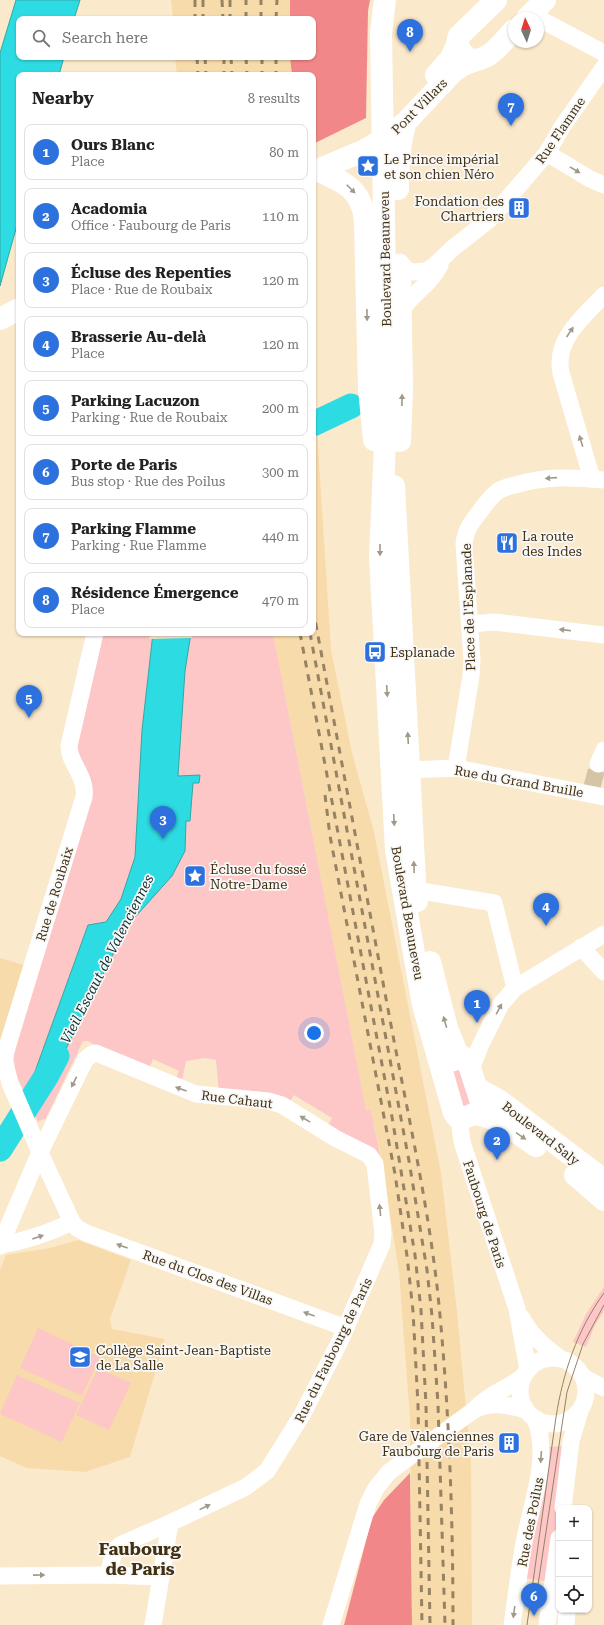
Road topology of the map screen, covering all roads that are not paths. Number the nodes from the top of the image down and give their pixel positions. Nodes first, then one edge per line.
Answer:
1 (385, 0) edge
2 (496, 0) edge
3 (544, 19) edge
4 (508, 36) edge
5 (458, 42) junction
6 (604, 53) edge
7 (477, 60) junction
8 (604, 67) edge
9 (402, 118) junction
10 (547, 153) junction
11 (316, 171) edge
12 (316, 171) edge
13 (604, 185) edge
14 (443, 257) junction
15 (400, 262) junction
16 (604, 295) edge
17 (16, 311) edge
18 (401, 311) junction
19 (0, 319) edge
20 (598, 479) edge
21 (389, 510) junction
22 (470, 624) junction
23 (604, 635) edge
24 (94, 636) edge
25 (390, 757) junction
26 (456, 768) junction
27 (409, 770) junction
28 (595, 793) edge
29 (415, 890) junction
30 (604, 934) edge
31 (581, 947) junction
32 (604, 972) edge
33 (515, 988) junction
34 (462, 1070) junction
35 (466, 1116) junction
36 (40, 1152) junction
37 (604, 1180) edge
38 (604, 1200) edge
39 (72, 1222) junction
40 (0, 1246) edge
41 (381, 1249) joint
42 (517, 1309) junction
43 (346, 1328) junction
44 (561, 1359) junction
45 (526, 1373) junction
46 (583, 1377) junction
47 (604, 1388) edge
48 (604, 1399) edge
49 (581, 1408) junction
50 (474, 1410) junction
51 (530, 1415) junction
52 (563, 1505) edge
53 (170, 1524) junction
54 (556, 1572) edge
55 (108, 1575) junction
56 (0, 1576) edge
57 (160, 1577) junction
58 (568, 1613) edge
59 (153, 1625) edge
60 (331, 1625) edge
61 (512, 1625) edge
62 (547, 1625) edge
63 (566, 1625) edge

1 - 21 main road, Boulevard Beauneveu
2 - 5 main road, Pont Villars
3 - 6 street
4 - 7 main road, Pont Villars
5 - 7 main road
5 - 9 main road, Pont Villars
7 - 9 main road, Pont Villars
8 - 10 street, Rue Flamme
9 - 11 main road, Pont Villars
9 - 15 main road
10 -> 13 street
10 - 14 street, Rue Flamme
12 -> 21 main road
14 - 15 street, Rue Flamme
14 - 18 street, Rue Flamme
15 - 18 main road
20 -> 16 street
17 - 19 main road
21 -> 18 main road
20 -> 22 street, Place de l'Esplanade
21 -> 25 main road, Boulevard Beauneveu
27 -> 21 main road, Boulevard Beauneveu
23 -> 22 street
22 - 26 street, Place de l'Esplanade
24 - 36 street, Rue de Roubaix
25 - 27 street
25 -> 34 main road, Boulevard Beauneveu
26 - 27 street, Rue du Grand Bruille
26 - 28 street, Rue du Grand Bruille
29 -> 27 main road, Boulevard Beauneveu
29 - 33 street
34 -> 29 main road, Boulevard Beauneveu
30 - 31 street
31 - 32 street
31 - 33 street
34 -> 33 street
34 - 35 main road
34 - 35 main road
34 - 37 main road, Boulevard Saly
35 -> 38 main road, Boulevard Saly
35 - 42 street, Faubourg de Paris
36 - 39 street, Rue du Clos des Villas
36 - 40 street
41 -> 36 street, Rue Cahaut
40 -> 39 street
43 -> 39 street, Rue du Clos des Villas
41 - 43 street, Rue du Faubourg de Paris
42 - 44 street, Faubourg de Paris
42 - 45 street, Faubourg de Paris
53 -> 43 street, Rue du Faubourg de Paris
44 - 45 street
44 - 46 street
45 - 50 street
45 - 51 street
46 - 47 street
46 - 49 street
48 - 49 street
49 - 51 street
49 - 52 street
50 - 51 street
50 - 60 street
51 -> 61 street, Rue des Poilus
53 - 55 street, Rue du Faubourg de Paris
53 - 57 street
54 - 62 street
56 -> 55 street
55 - 57 street
57 - 59 street
58 - 63 street

